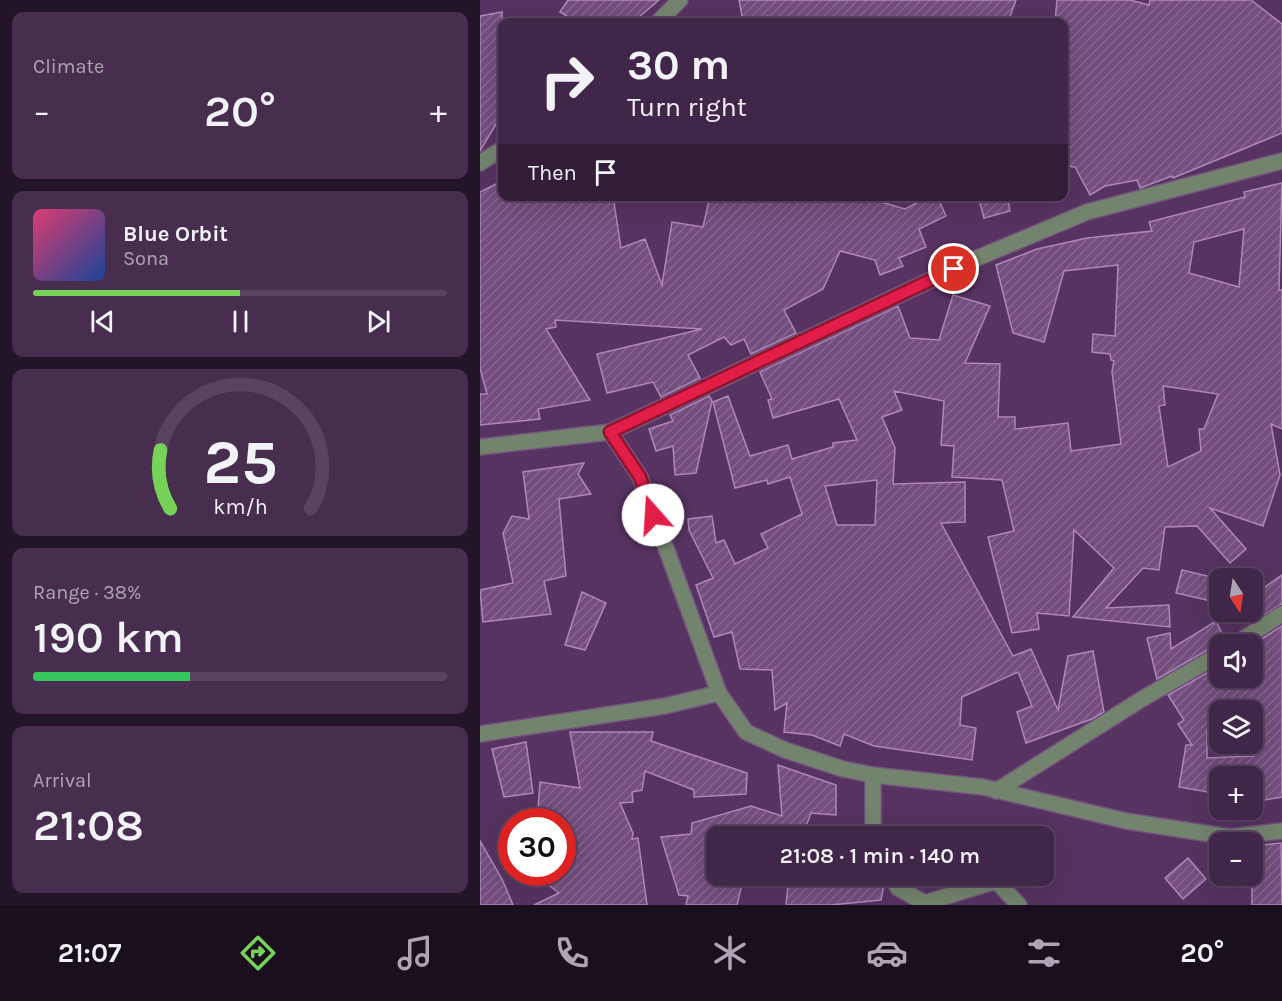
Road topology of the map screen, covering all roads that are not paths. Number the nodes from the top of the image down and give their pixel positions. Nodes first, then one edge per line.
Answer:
1 (680, 0) edge
2 (662, 18) edge
3 (498, 151) edge
4 (1282, 162) edge
5 (480, 163) edge
6 (610, 432) junction
7 (480, 447) edge
8 (1282, 614) edge
9 (1251, 634) edge
10 (1209, 660) edge
11 (719, 693) junction
12 (480, 734) edge
13 (873, 775) junction
14 (996, 791) junction
15 (873, 826) edge
16 (1282, 831) edge
17 (897, 886) edge
18 (980, 886) edge
19 (1001, 886) edge
20 (1019, 905) edge

1 - 2 street
3 - 5 street
4 - 6 street
6 - 7 street
6 - 11 street
8 - 9 street
10 - 14 street
11 - 12 street
11 - 13 street
13 - 14 street
13 - 15 street
14 - 16 street
17 - 18 street
19 - 20 street

